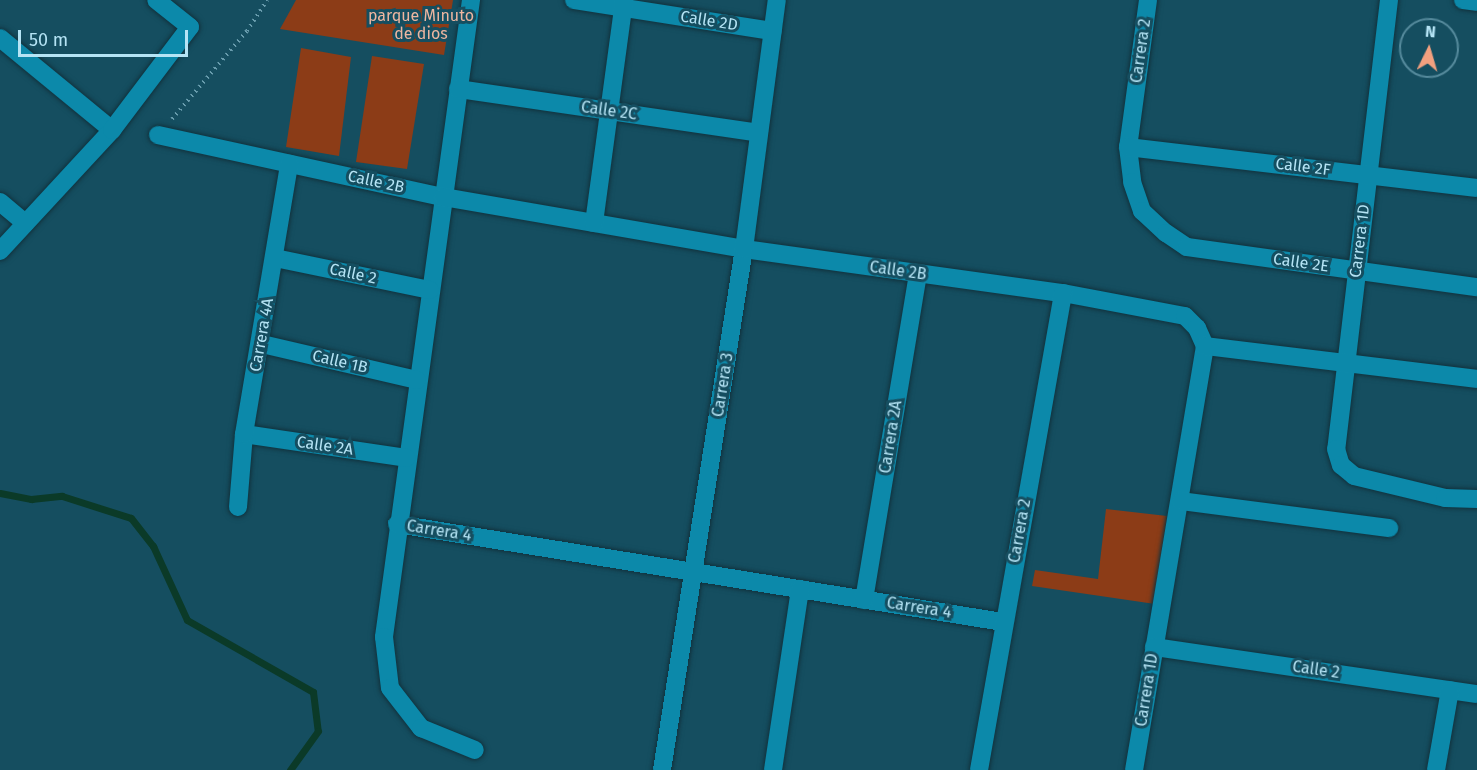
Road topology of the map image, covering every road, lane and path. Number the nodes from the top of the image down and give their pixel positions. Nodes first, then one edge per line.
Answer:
1 (156, 0) edge
2 (267, 0) edge
3 (471, 0) edge
4 (574, 0) edge
5 (777, 0) edge
6 (1148, 0) edge
7 (1389, 0) edge
8 (1463, 0) edge
9 (1477, 2) edge
10 (624, 4) edge
11 (773, 31) junction
12 (0, 38) edge
13 (458, 89) junction
14 (610, 111) junction
15 (112, 130) junction
16 (759, 133) junction
17 (158, 135) joint
18 (1128, 147) junction
19 (289, 164) junction
20 (1368, 175) junction
21 (1477, 188) edge
22 (443, 197) junction
23 (0, 202) edge
24 (25, 223) junction
25 (594, 223) junction
26 (1166, 233) joint
27 (744, 249) junction
28 (0, 251) edge
29 (275, 258) junction
30 (1357, 271) junction
31 (918, 274) junction
32 (1477, 287) edge
33 (430, 290) junction
34 (1063, 293) junction
35 (262, 344) junction
36 (1205, 346) junction
37 (1345, 365) junction
38 (1477, 379) edge
39 (417, 380) junction
40 (244, 434) junction
41 (406, 458) junction
42 (1477, 499) edge
43 (1181, 501) junction
44 (238, 507) dead end
45 (397, 524) junction
46 (1389, 528) dead end
47 (693, 572) junction
48 (800, 589) junction
49 (864, 600) junction
50 (1003, 622) junction
51 (1154, 647) junction
52 (1450, 690) junction
53 (1477, 694) edge
54 (475, 750) dead end
55 (662, 770) edge
56 (773, 770) edge
57 (979, 770) edge
58 (1134, 770) edge
59 (1436, 770) edge

1 - 15 street
2 - 17 path
3 - 13 street, Carrera 4
4 - 10 street, Calle 2D
5 - 11 street, Carrera 3
6 - 18 street, Carrera 2
7 - 20 street, Carrera 1D
8 - 9 street
10 - 11 street, Calle 2D
10 - 14 street
11 - 16 street, Carrera 3
12 - 15 street
13 - 14 street, Calle 2C
13 - 22 street, Carrera 4
14 - 16 street, Calle 2C
14 - 25 street
15 - 24 street
16 - 27 street, Carrera 3
17 - 19 street, Calle 2B
18 - 20 street, Calle 2F
18 - 26 street, Carrera 2
19 - 22 street, Calle 2B
19 - 29 street, Carrera 4A
20 - 21 street, Calle 2F
20 - 30 street, Carrera 1D
22 - 25 street, Calle 2B
22 - 33 street, Carrera 4
23 - 24 street
24 - 28 street
25 - 27 street, Calle 2B
26 - 30 street, Calle 2E
27 - 31 street, Calle 2B
27 - 47 street, Carrera 3
29 - 33 street, Calle 2
29 - 35 street, Carrera 4A
30 - 32 street, Calle 2E
30 - 37 street, Carrera 1D
31 - 34 street, Calle 2B
31 - 49 street, Carrera 2A
33 - 39 street, Carrera 4
34 - 36 street, Calle 2B
34 - 50 street, Carrera 2
35 - 39 street, Calle 1B
35 - 40 street, Carrera 4A
36 - 37 street
36 - 43 street, Carrera 1D
37 - 38 street
37 - 42 street, Carrera 1D
39 - 41 street, Carrera 4
40 - 41 street, Calle 2A
40 - 44 street, Carrera 4A
41 - 45 street, Carrera 4
43 - 46 street
43 - 51 street, Carrera 1D
45 - 47 street, Carrera 4
45 - 54 street
47 - 48 street, Carrera 4
47 - 55 street, Carrera 3
48 - 49 street, Carrera 4
48 - 56 street
49 - 50 street, Carrera 4
50 - 57 street, Carrera 2
51 - 52 street, Calle 2
51 - 58 street, Carrera 1D
52 - 53 street, Calle 2
52 - 59 street

